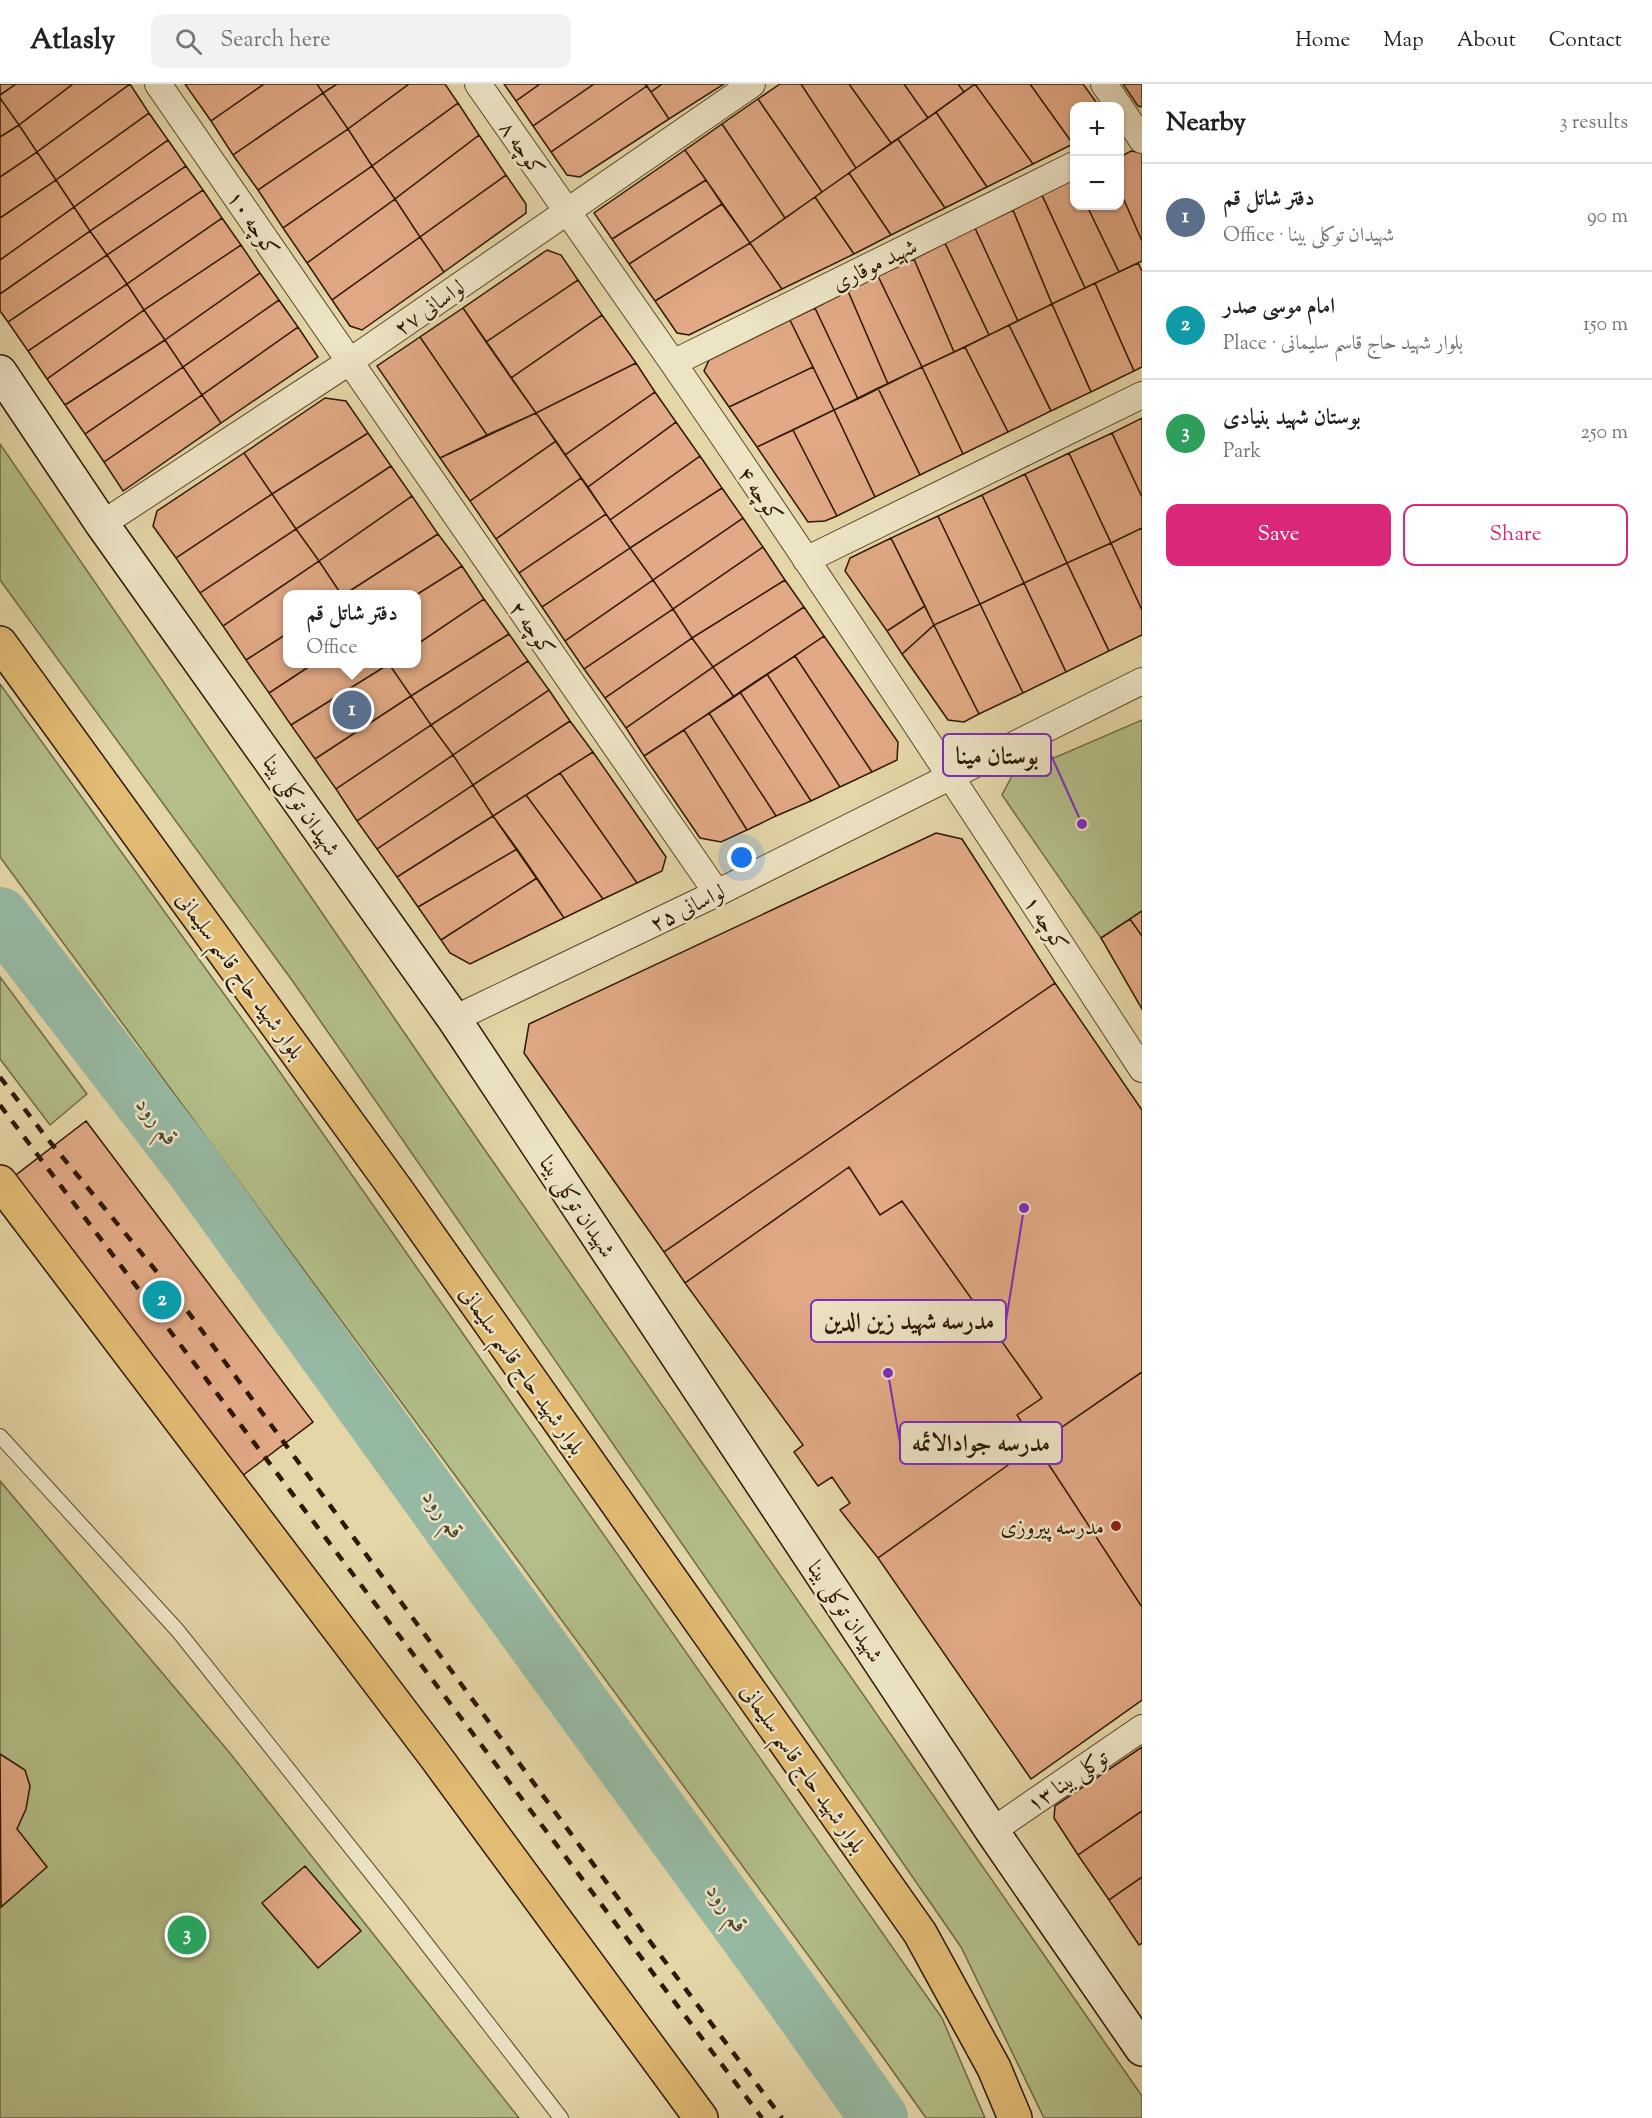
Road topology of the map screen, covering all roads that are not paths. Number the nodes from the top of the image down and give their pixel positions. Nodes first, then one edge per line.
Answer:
1 (158, 84) edge
2 (478, 84) edge
3 (752, 84) edge
4 (1104, 84) edge
5 (1135, 137) edge
6 (1070, 167) edge
7 (567, 212) junction
8 (349, 362) junction
9 (673, 363) junction
10 (0, 372) edge
11 (1142, 395) edge
12 (102, 524) junction
13 (806, 560) junction
14 (0, 643) edge
15 (1142, 681) edge
16 (951, 777) junction
17 (717, 893) junction
18 (454, 1019) junction
19 (1142, 1069) edge
20 (0, 1182) edge
21 (0, 1436) edge
22 (1142, 1728) edge
23 (992, 1831) junction
24 (1139, 2038) edge
25 (561, 2118) edge
26 (700, 2118) edge
27 (1015, 2118) edge

1 - 8 street, کوچه ۱۰
2 - 7 street, کوچه ۸
3 - 7 street, لواسانی ۲۷
4 - 5 street
6 - 9 street, شهید موقاری
7 - 8 street, لواسانی ۲۷
7 - 9 street, کوچه ۴
8 - 12 street, لواسانی ۲۷
8 - 17 street, کوچه ۲
9 - 13 street, کوچه ۴
10 - 12 main road, شهیدان توکلی بینا
11 - 13 street
12 - 18 main road, شهیدان توکلی بینا
13 - 16 street, کوچه ۴
14 - 27 main road, بلوار شهید حاج قاسم سلیمانی
15 - 16 street, لواسانی ۲۵
16 - 17 street, لواسانی ۲۵
16 - 19 street, کوچه ۱
17 - 18 street, لواسانی ۲۵
18 - 23 main road, شهیدان توکلی بینا
20 - 26 main road
21 - 25 lane
22 - 23 street, توکلی بینا ۱۳
23 - 24 main road, شهیدان توکلی بینا

